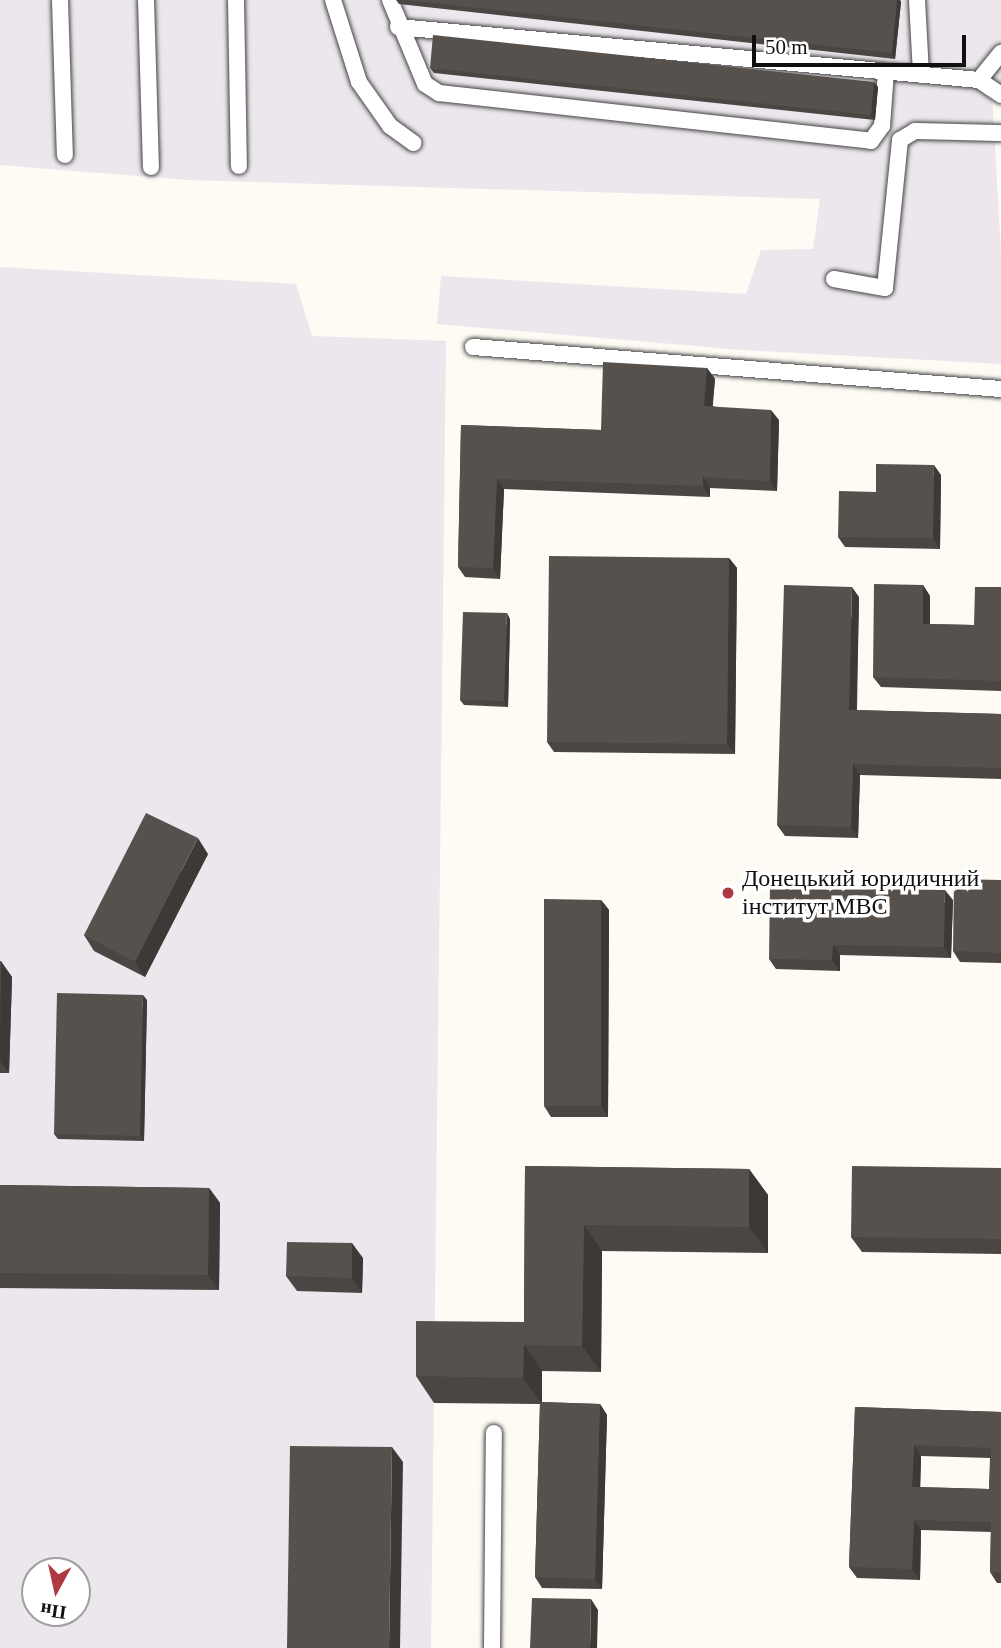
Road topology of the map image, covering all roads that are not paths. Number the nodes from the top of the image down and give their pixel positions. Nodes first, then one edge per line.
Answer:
1 (60, 0) edge
2 (146, 0) edge
3 (236, 0) edge
4 (332, 0) edge
5 (390, 0) edge
6 (917, 0) edge
7 (398, 27) junction
8 (1001, 53) edge
9 (886, 72) junction
10 (920, 75) junction
11 (979, 80) junction
12 (1001, 95) edge
13 (1001, 133) edge
14 (413, 143) dead end
15 (65, 155) dead end
16 (239, 166) dead end
17 (151, 167) dead end
18 (834, 279) dead end
19 (473, 347) dead end
20 (1001, 389) edge
21 (494, 1433) dead end
22 (492, 1648) edge

1 - 15 lane
2 - 17 lane
3 - 16 lane
4 - 14 lane
5 - 7 lane
6 - 10 lane
7 - 9 lane
7 - 9 lane
8 - 11 lane
9 - 10 lane
10 - 11 lane
11 - 12 lane
13 - 18 lane
19 - 20 lane
21 - 22 lane

